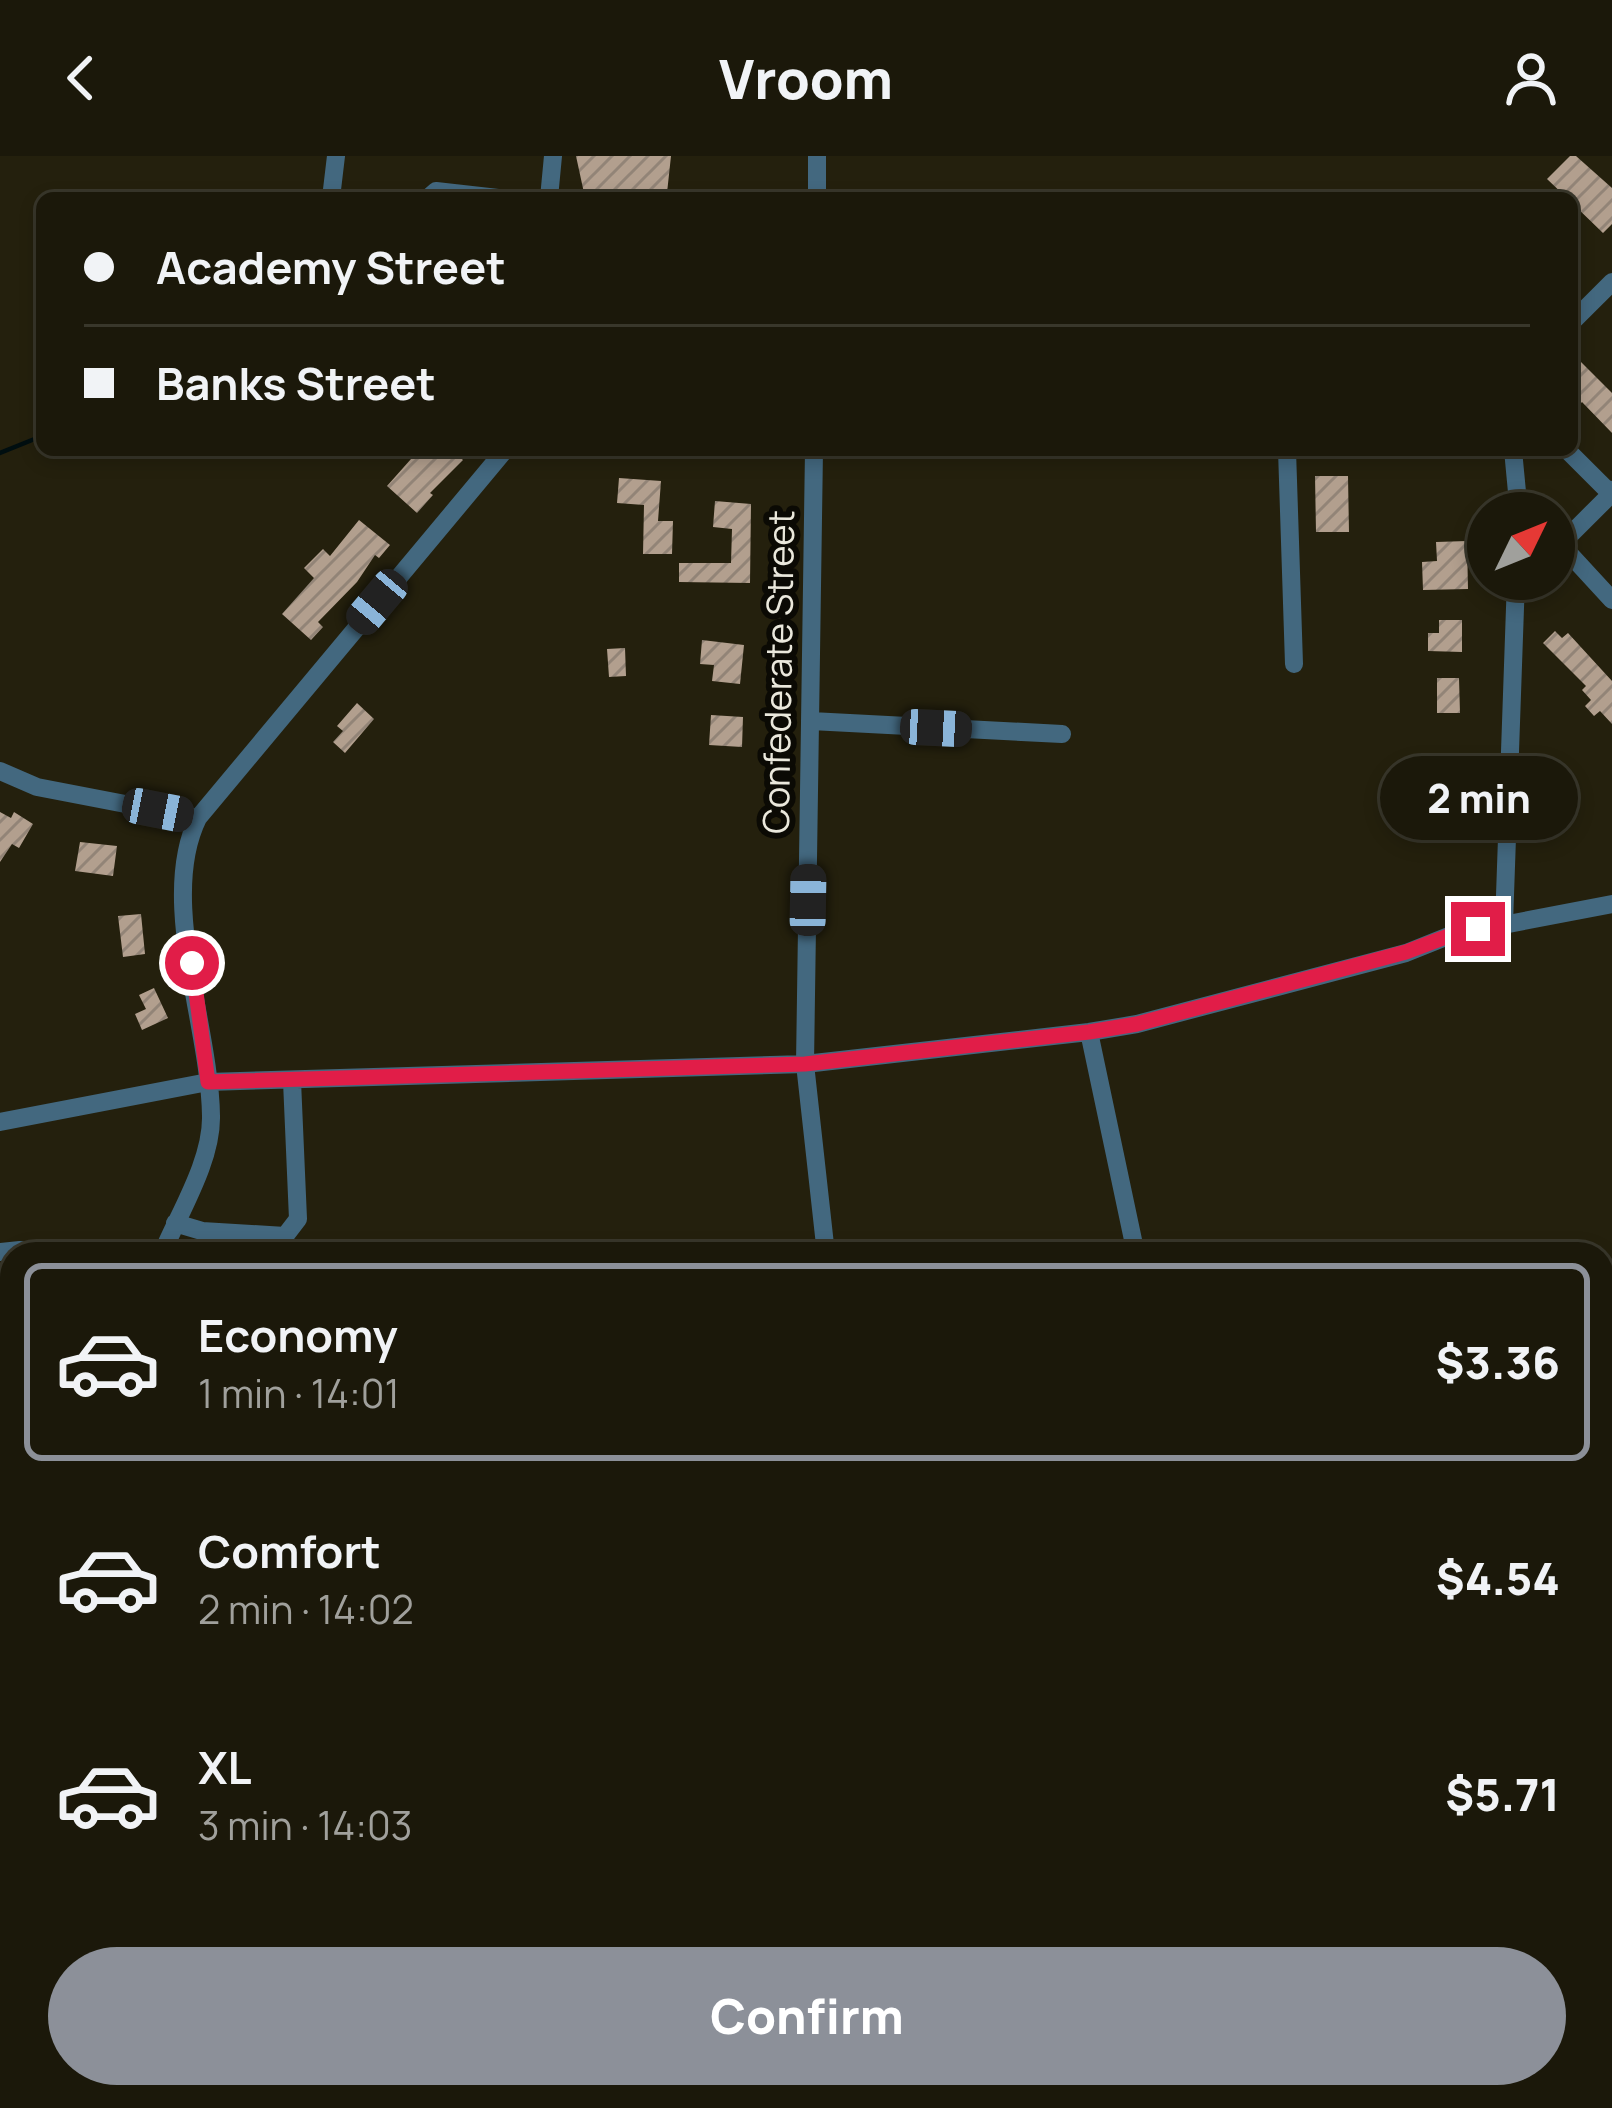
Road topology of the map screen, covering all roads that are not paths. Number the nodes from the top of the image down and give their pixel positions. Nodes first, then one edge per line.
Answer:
1 (336, 156) edge
2 (554, 156) edge
3 (817, 156) edge
4 (332, 192) edge
5 (550, 192) edge
6 (817, 192) edge
7 (1612, 282) edge
8 (1578, 316) edge
9 (500, 456) edge
10 (814, 456) edge
11 (1286, 456) edge
12 (1514, 456) edge
13 (1573, 456) edge
14 (1612, 491) edge
15 (1518, 492) edge
16 (1575, 525) edge
17 (1575, 560) edge
18 (1515, 600) edge
19 (1612, 600) edge
20 (1294, 664) dead end
21 (811, 722) junction
22 (1061, 734) dead end
23 (0, 771) edge
24 (198, 818) junction
25 (1612, 904) edge
26 (1504, 924) junction
27 (1089, 1032) junction
28 (805, 1064) junction
29 (292, 1081) junction
30 (208, 1082) junction
31 (0, 1122) edge
32 (176, 1222) junction
33 (167, 1242) edge
34 (825, 1242) edge
35 (1133, 1242) edge

1 - 4 street
2 - 5 street
3 - 6 street
7 - 8 street
9 - 24 street
10 - 21 street, Confederate Street
11 - 20 street
12 - 15 street
13 - 14 street
14 - 16 street
17 - 19 street
18 - 26 street
21 - 22 street
21 - 28 street, Confederate Street
23 - 24 street
24 - 30 street
25 - 26 street
26 - 27 street
27 - 28 street
27 - 35 street
28 - 29 street
28 - 34 street, Confederate Street
29 - 30 street
29 - 32 street
30 - 31 street
30 - 32 street
32 - 33 street

